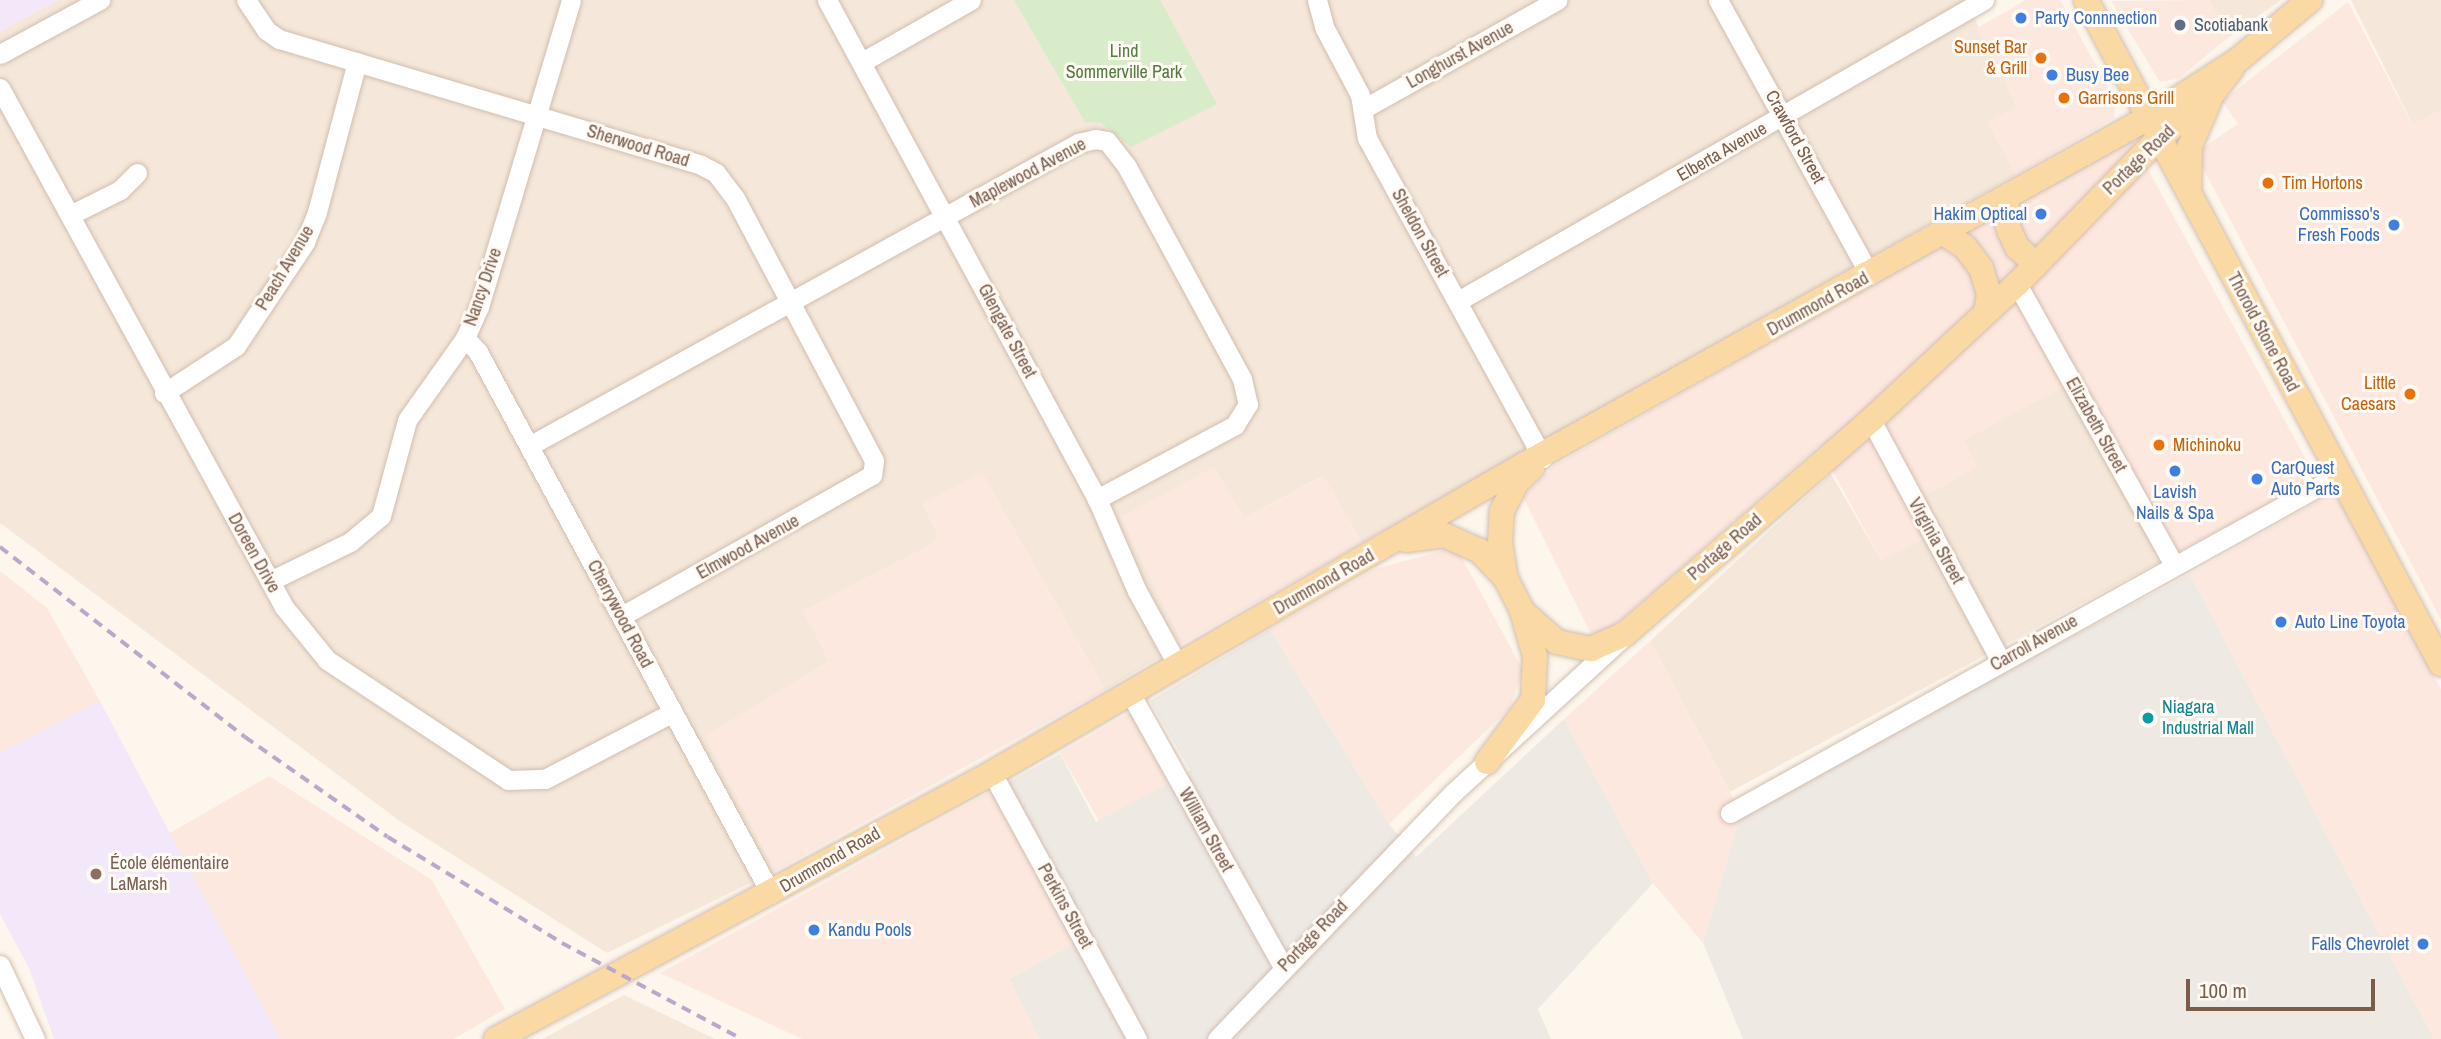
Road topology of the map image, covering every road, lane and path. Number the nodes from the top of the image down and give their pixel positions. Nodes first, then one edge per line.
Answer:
1 (100, 0) edge
2 (246, 0) edge
3 (571, 0) edge
4 (827, 0) edge
5 (971, 0) edge
6 (1317, 0) edge
7 (1557, 0) edge
8 (1718, 0) edge
9 (1984, 0) edge
10 (2085, 0) edge
11 (2311, 0) edge
12 (0, 54) edge
13 (2238, 60) junction
14 (357, 62) junction
15 (862, 62) junction
16 (0, 88) edge
17 (2211, 96) junction
18 (1363, 109) junction
19 (536, 116) junction
20 (1783, 117) junction
21 (2153, 128) junction
22 (137, 173) dead end
23 (2189, 193) junction
24 (2007, 197) junction
25 (70, 215) junction
26 (945, 218) junction
27 (1944, 233) junction
28 (2036, 265) junction
29 (1870, 275) junction
30 (2017, 284) junction
31 (1458, 301) junction
32 (791, 302) junction
33 (1986, 313) junction
34 (465, 338) junction
35 (164, 393) junction
36 (1871, 420) junction
37 (529, 446) junction
38 (1543, 458) junction
39 (873, 475) joint
40 (2339, 475) junction
41 (1097, 499) junction
42 (1394, 543) junction
43 (2174, 565) junction
44 (1506, 579) junction
45 (270, 581) junction
46 (1521, 611) junction
47 (622, 616) junction
48 (1625, 634) junction
49 (2001, 661) junction
50 (2441, 664) edge
51 (1178, 666) junction
52 (1130, 693) junction
53 (673, 712) junction
54 (1487, 762) junction
55 (992, 773) junction
56 (1730, 813) dead end
57 (771, 894) junction
58 (0, 965) edge
59 (1283, 967) junction
60 (35, 1039) edge
61 (496, 1039) edge
62 (1137, 1039) edge
63 (1217, 1039) edge

1 - 12 street
2 - 14 street, Sherwood Road
3 - 19 street, Nancy Drive
4 - 15 street, Glengate Street
5 - 15 street
6 - 18 street, Sheldon Street
7 - 18 street, Longhurst Avenue
8 - 20 street, Crawford Street
9 - 20 street, Elberta Avenue
10 - 21 main road, Thorold Stone Road
11 - 13 main road, Portage Road
13 - 17 main road, Portage Road
13 - 21 main road, Portage Road
14 - 19 street, Sherwood Road
14 - 35 street, Peach Avenue
15 - 26 street, Glengate Street
16 - 25 street, Doreen Drive
17 - 21 main road, Portage Road
17 - 23 main road
18 - 31 street, Sheldon Street
19 - 32 street, Sherwood Road
19 - 34 street, Nancy Drive
20 - 29 street, Crawford Street
20 - 31 street, Elberta Avenue
21 - 23 main road, Thorold Stone Road
21 - 24 main road, Drummond Road
21 - 28 main road, Portage Road
22 - 25 street
23 - 40 main road, Thorold Stone Road
24 - 27 main road, Drummond Road
24 - 28 main road
25 - 35 street, Doreen Drive
26 - 32 street, Maplewood Avenue
26 - 41 street, Glengate Street
26 - 41 street, Maplewood Avenue
27 - 29 main road, Drummond Road
27 - 33 main road
28 - 30 main road, Portage Road
29 - 38 main road, Drummond Road
30 - 33 main road, Portage Road
30 - 43 street, Elizabeth Street
31 - 38 street, Sheldon Street
32 - 37 street, Maplewood Avenue
32 - 39 street, Sherwood Road
33 - 36 main road, Portage Road
34 - 37 street, Cherrywood Road
34 - 45 street, Nancy Drive
35 - 45 street, Doreen Drive
36 - 48 main road, Portage Road
36 - 49 street, Virginia Street
37 - 47 street, Cherrywood Road
38 - 42 main road, Drummond Road
38 - 44 main road
39 - 47 street, Elmwood Avenue
40 - 43 street, Carroll Avenue
40 - 50 main road, Thorold Stone Road
41 - 51 street, Glengate Street
42 - 44 main road
42 - 51 main road, Drummond Road
43 - 49 street, Carroll Avenue
44 - 46 main road
45 - 53 street, Doreen Drive
46 - 48 main road
46 - 54 main road
47 - 53 street, Cherrywood Road
48 - 54 street, Portage Road
49 - 56 street, Carroll Avenue
51 - 52 main road, Drummond Road
52 - 55 main road, Drummond Road
52 - 59 street, William Street
53 - 57 street, Cherrywood Road
54 - 59 street, Portage Road
55 - 57 main road, Drummond Road
55 - 62 street, Perkins Street
57 - 61 main road, Drummond Road
58 - 60 street
59 - 63 street, Portage Road

